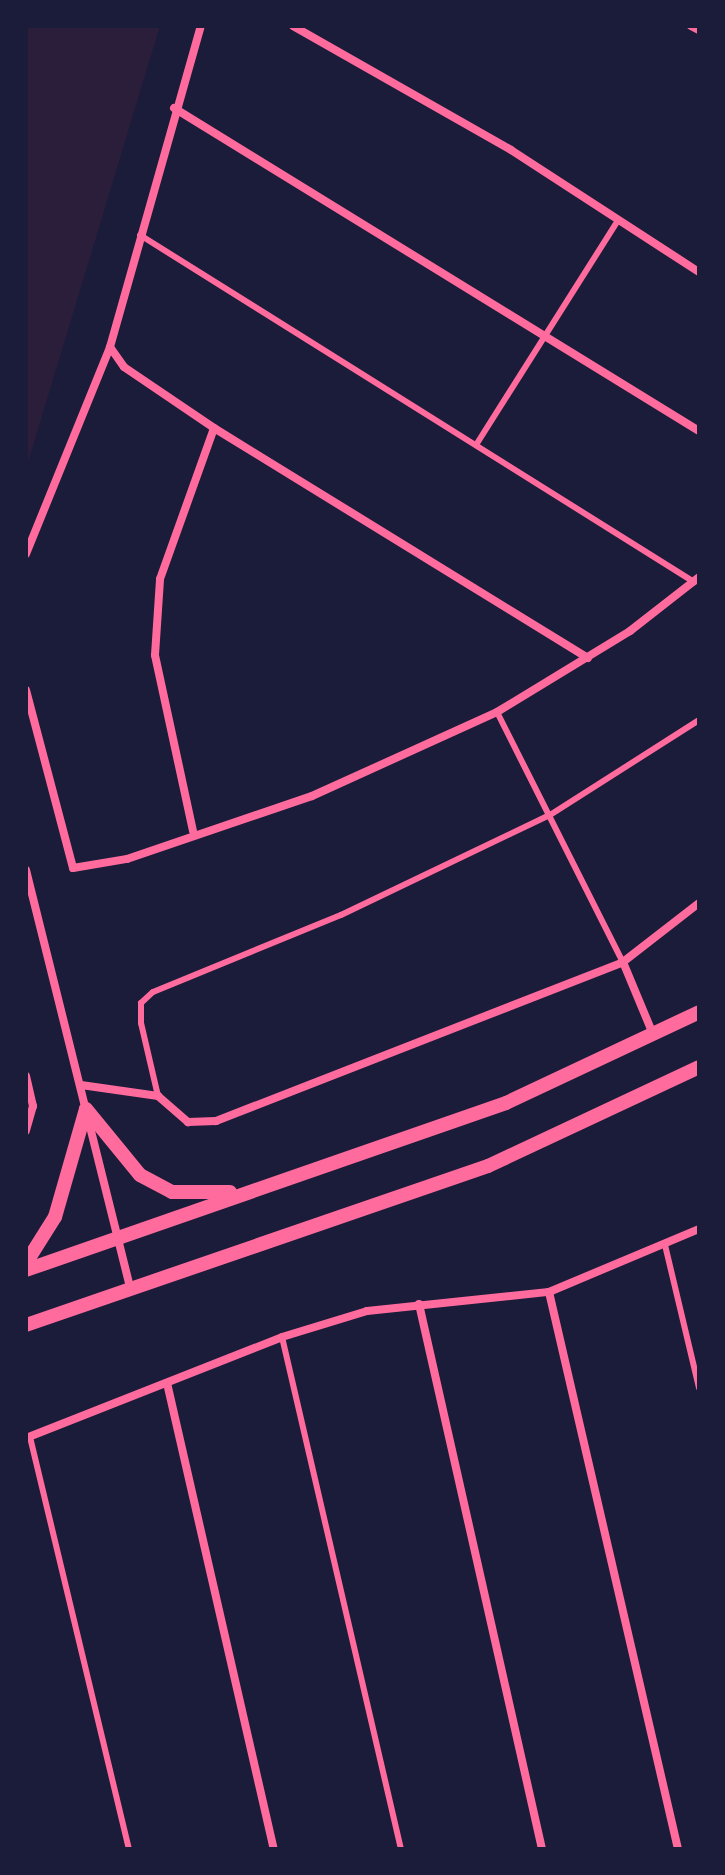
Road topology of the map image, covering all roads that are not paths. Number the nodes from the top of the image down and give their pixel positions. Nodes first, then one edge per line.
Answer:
1 (201, 26) edge
2 (293, 26) edge
3 (691, 26) edge
4 (699, 30) edge
5 (174, 108) junction
6 (618, 220) junction
7 (140, 235) junction
8 (699, 272) edge
9 (546, 337) junction
10 (110, 347) junction
11 (214, 428) junction
12 (699, 431) edge
13 (476, 445) junction
14 (26, 554) edge
15 (696, 579) edge
16 (588, 658) junction
17 (26, 690) edge
18 (497, 712) junction
19 (699, 720) edge
20 (550, 815) junction
21 (193, 831) junction
22 (26, 870) edge
23 (699, 903) edge
24 (36, 913) junction
25 (26, 915) edge
26 (623, 962) junction
27 (699, 1012) edge
28 (653, 1034) junction
29 (699, 1067) edge
30 (26, 1076) edge
31 (81, 1085) junction
32 (158, 1096) junction
33 (86, 1109) junction
34 (28, 1129) edge
35 (241, 1192) junction
36 (699, 1229) edge
37 (118, 1237) junction
38 (665, 1245) junction
39 (26, 1263) edge
40 (26, 1270) edge
41 (130, 1288) junction
42 (549, 1292) junction
43 (419, 1304) junction
44 (26, 1325) edge
45 (282, 1337) junction
46 (167, 1383) junction
47 (699, 1388) edge
48 (28, 1437) edge
49 (129, 1849) edge
50 (274, 1849) edge
51 (401, 1849) edge
52 (542, 1849) edge
53 (678, 1849) edge

1 - 5 street
2 - 6 street
3 - 4 street
5 - 7 street
5 - 9 street
6 - 8 street
6 - 9 lane
7 - 10 street
7 - 13 lane
9 - 12 street
9 - 13 lane
10 - 11 street
10 - 14 street
11 - 16 street
11 - 21 street
13 - 15 lane
15 - 16 street
16 - 18 street
17 - 21 street
18 - 20 lane
18 - 21 street
19 - 20 lane
20 - 26 lane
20 - 32 lane
22 - 24 street
23 - 26 street
24 - 25 street
24 - 31 street
26 - 28 street
26 - 32 street
27 - 28 street
28 - 35 street
29 - 41 street
30 - 34 street
31 - 32 street
31 - 33 street
33 - 35 street
33 - 37 street
33 - 39 street
35 - 37 street
36 - 38 street
37 - 40 street
37 - 41 street
38 - 42 street
38 - 47 lane
41 - 44 street
42 - 43 street
42 - 53 street
43 - 45 street
43 - 52 street
45 - 46 street
45 - 51 lane
46 - 48 street
46 - 50 street
48 - 49 lane

